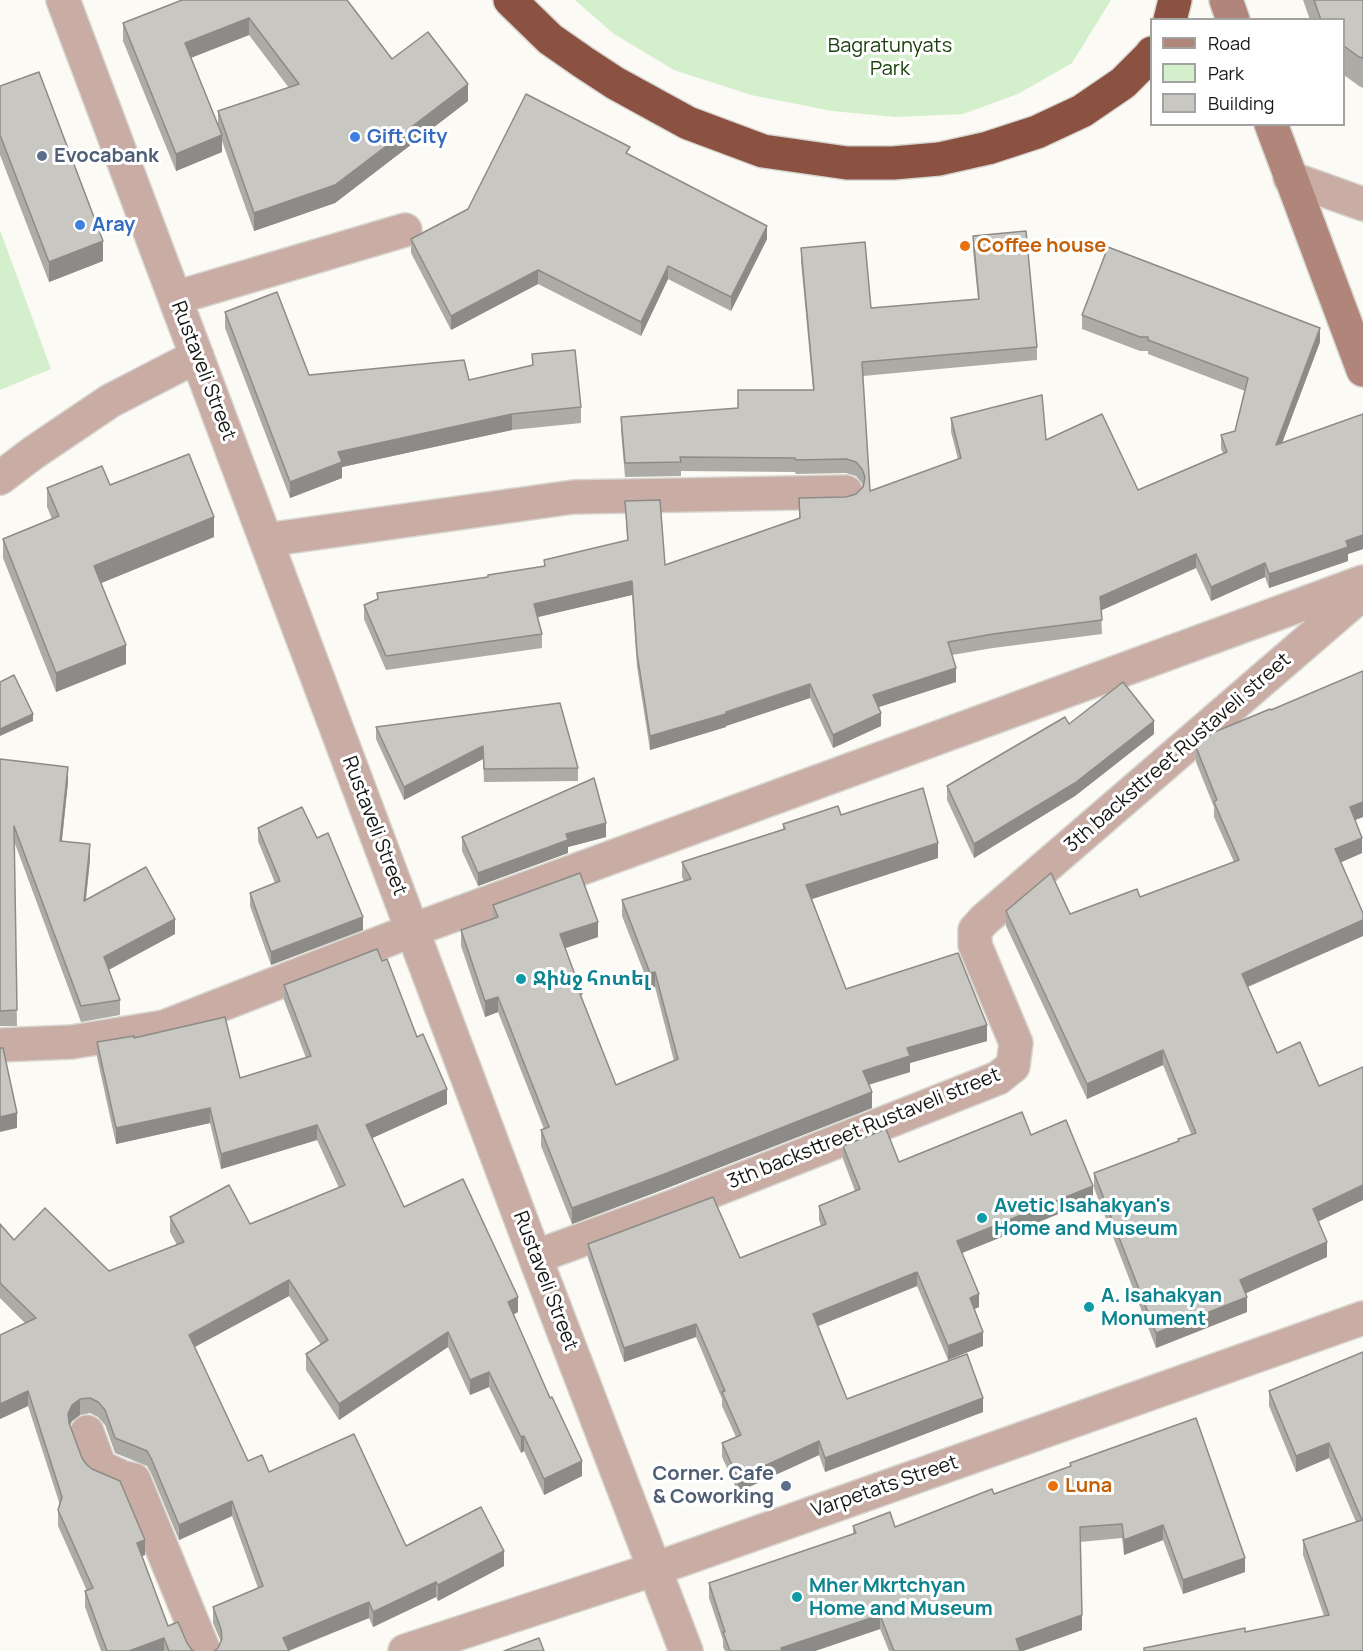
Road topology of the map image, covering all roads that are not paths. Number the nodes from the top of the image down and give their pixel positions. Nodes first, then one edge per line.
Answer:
1 (63, 0) edge
2 (510, 0) edge
3 (1175, 0) edge
4 (1226, 0) edge
5 (1170, 18) edge
6 (1232, 18) edge
7 (1150, 55) edge
8 (1272, 126) edge
9 (1290, 178) junction
10 (1363, 204) edge
11 (405, 230) dead end
12 (175, 298) junction
13 (197, 356) junction
14 (1363, 370) edge
15 (0, 478) edge
16 (846, 492) dead end
17 (266, 540) junction
18 (1363, 582) edge
19 (1363, 593) edge
20 (413, 930) junction
21 (0, 1045) edge
22 (536, 1257) junction
23 (1363, 1318) edge
24 (87, 1432) dead end
25 (655, 1569) junction
26 (204, 1651) edge
27 (405, 1651) edge
28 (686, 1651) edge

1 - 12 street, Rustaveli Street
2 - 7 highway
3 - 5 highway
4 - 6 street
8 - 9 street
9 - 10 street
9 - 14 street
11 - 12 street
12 - 13 street, Rustaveli Street
13 - 15 street
13 - 17 street, Rustaveli Street
16 - 17 street
17 - 20 street, Rustaveli Street
18 - 20 street
19 - 22 street, 3th backsttreet Rustaveli street
20 - 21 street
20 - 22 street, Rustaveli Street
22 - 25 street, Rustaveli Street
23 - 25 street, Varpetats Street
24 - 26 street
25 - 27 street, Varpetats Street
25 - 28 street, Rustaveli Street

